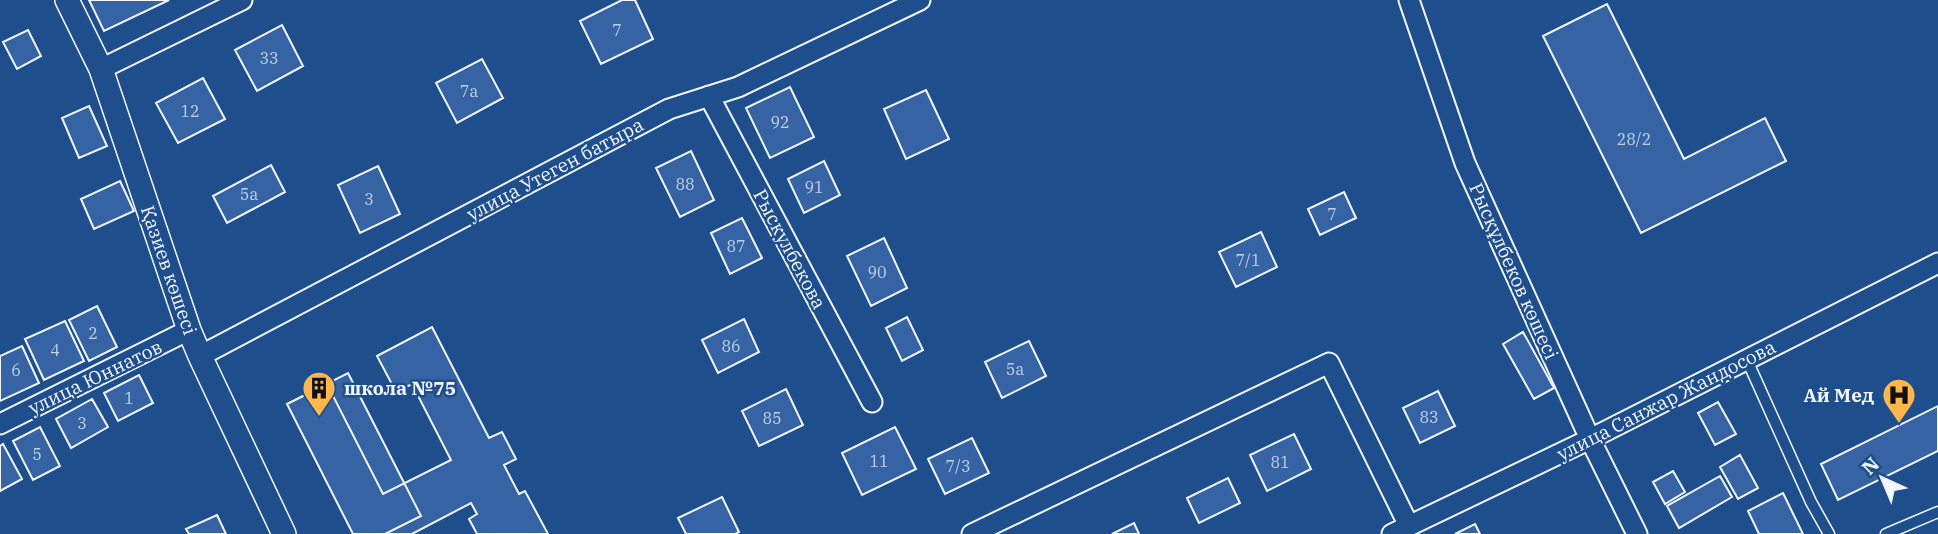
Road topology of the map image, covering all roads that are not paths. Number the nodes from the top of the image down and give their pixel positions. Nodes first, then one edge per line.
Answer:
1 (67, 0) edge
2 (242, 0) edge
3 (920, 0) edge
4 (1409, 0) edge
5 (101, 69) junction
6 (709, 96) junction
7 (1938, 263) edge
8 (189, 330) junction
9 (200, 356) junction
10 (1747, 360) junction
11 (872, 402) dead end
12 (0, 424) edge
13 (1590, 439) junction
14 (1938, 512) edge
15 (1401, 530) edge
16 (284, 534) edge
17 (972, 534) edge
18 (1637, 534) edge
19 (1829, 534) edge
20 (1886, 534) edge

1 - 5 street, Қазиев көшесі
2 - 5 street
3 - 6 street, улица Утеген батыра
4 - 13 street, Рысқұлбеков көшесі
5 - 8 street, Қазиев көшесі
6 - 9 street, улица Утеген батыра
6 - 11 street, Рыскулбекова
7 - 10 street, улица Санжар Жандосова
8 - 9 street, Қазиев көшесі
8 - 12 street, улица Юннатов
9 - 16 street, Қазиев көшесі
10 - 13 street, улица Санжар Жандосова
10 - 19 lane
13 - 15 street, улица Санжар Жандосова
13 - 18 street, Рысқұлбеков көшесі
14 - 20 lane
15 - 17 street

